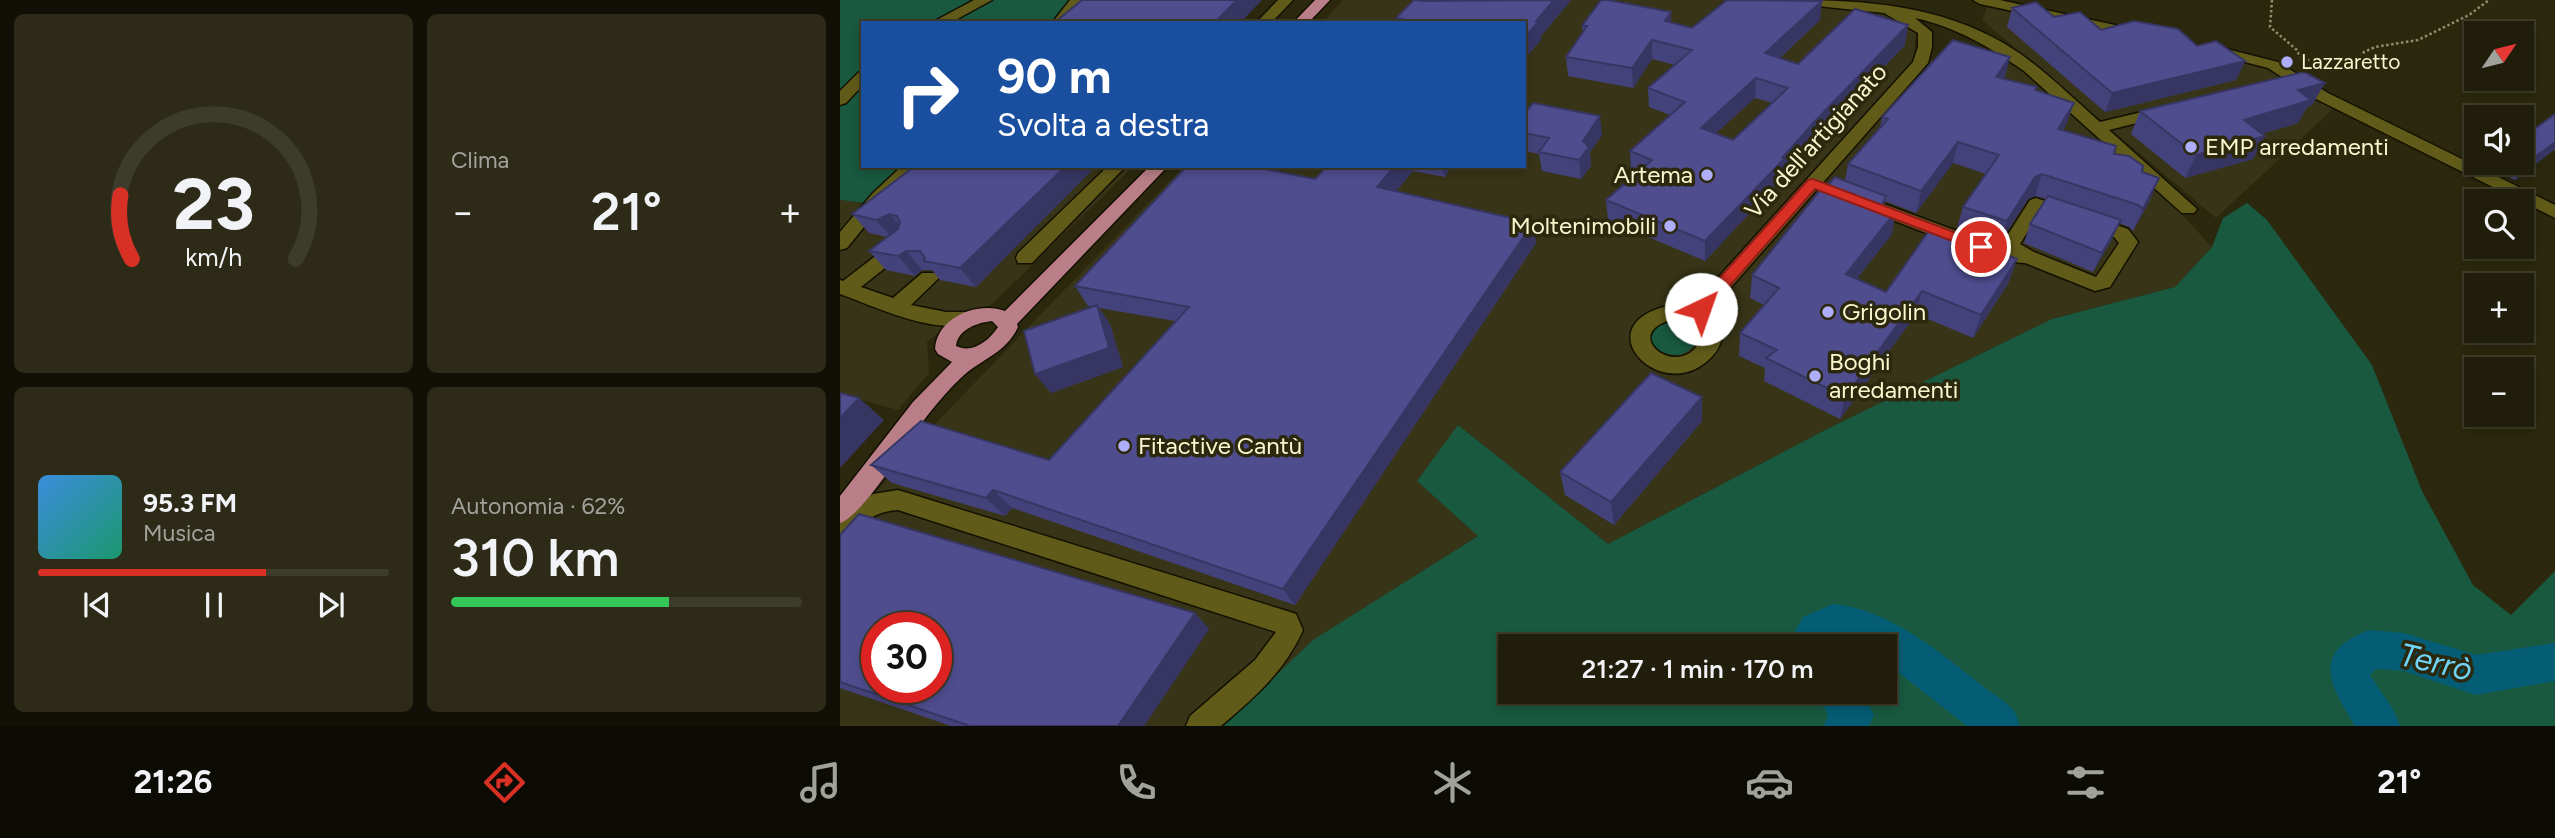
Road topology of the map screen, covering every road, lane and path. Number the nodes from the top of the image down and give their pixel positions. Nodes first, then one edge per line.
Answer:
1 (985, 0) edge
2 (1077, 0) edge
3 (1286, 0) edge
4 (1323, 0) edge
5 (1798, 0) edge
6 (1971, 0) edge
7 (1980, 0) edge
8 (2272, 0) edge
9 (2489, 0) edge
10 (1888, 9) junction
11 (942, 21) edge
12 (1061, 21) edge
13 (1265, 21) edge
14 (1302, 21) edge
15 (1959, 24) junction
16 (2150, 36) edge
17 (1926, 39) junction
18 (2189, 44) edge
19 (1940, 55) edge
20 (2302, 59) junction
21 (1920, 63) junction
22 (2029, 68) junction
23 (861, 78) edge
24 (2293, 79) junction
25 (2268, 86) edge
26 (840, 100) edge
27 (2176, 109) edge
28 (2097, 128) junction
29 (911, 168) edge
30 (1116, 168) edge
31 (1158, 168) edge
32 (1851, 198) edge
33 (2188, 209) dead end
34 (2555, 212) edge
35 (905, 242) edge
36 (840, 244) edge
37 (2027, 257) junction
38 (1025, 258) dead end
39 (929, 278) dead end
40 (1042, 287) junction
41 (843, 288) edge
42 (897, 306) junction
43 (1701, 309) dead end
44 (919, 315) junction
45 (980, 316) junction
46 (1007, 321) junction
47 (947, 345) junction
48 (976, 354) junction
49 (928, 400) junction
50 (845, 501) edge
51 (840, 527) edge
52 (1200, 726) edge

1 - 11 street
2 - 12 street
3 - 13 street
4 - 14 main road
5 - 10 street
6 - 15 street
7 - 16 street
8 - 20 path
9 - 20 path
10 - 15 street
10 - 17 street
15 - 17 street
15 - 22 street
15 - 22 street
17 - 21 street, Via dell'artigianato
18 - 24 street
19 - 21 street, Via dell'artigianato
20 - 24 path
21 - 43 street, Via dell'artigianato
22 - 28 street
23 - 26 street
24 - 25 street
24 - 34 street
27 - 28 street
28 - 33 street
29 - 36 street
30 - 38 street
31 - 40 main road
32 - 37 street
35 - 41 street
37 - 37 street
39 - 42 street
40 - 45 main road
40 - 46 main road
41 - 42 street
42 - 44 street
44 - 45 street
44 - 47 street
45 - 46 main road
45 - 47 main road
46 - 48 main road
47 - 48 main road
47 - 49 main road
48 - 49 main road
49 - 50 main road
51 - 52 street

